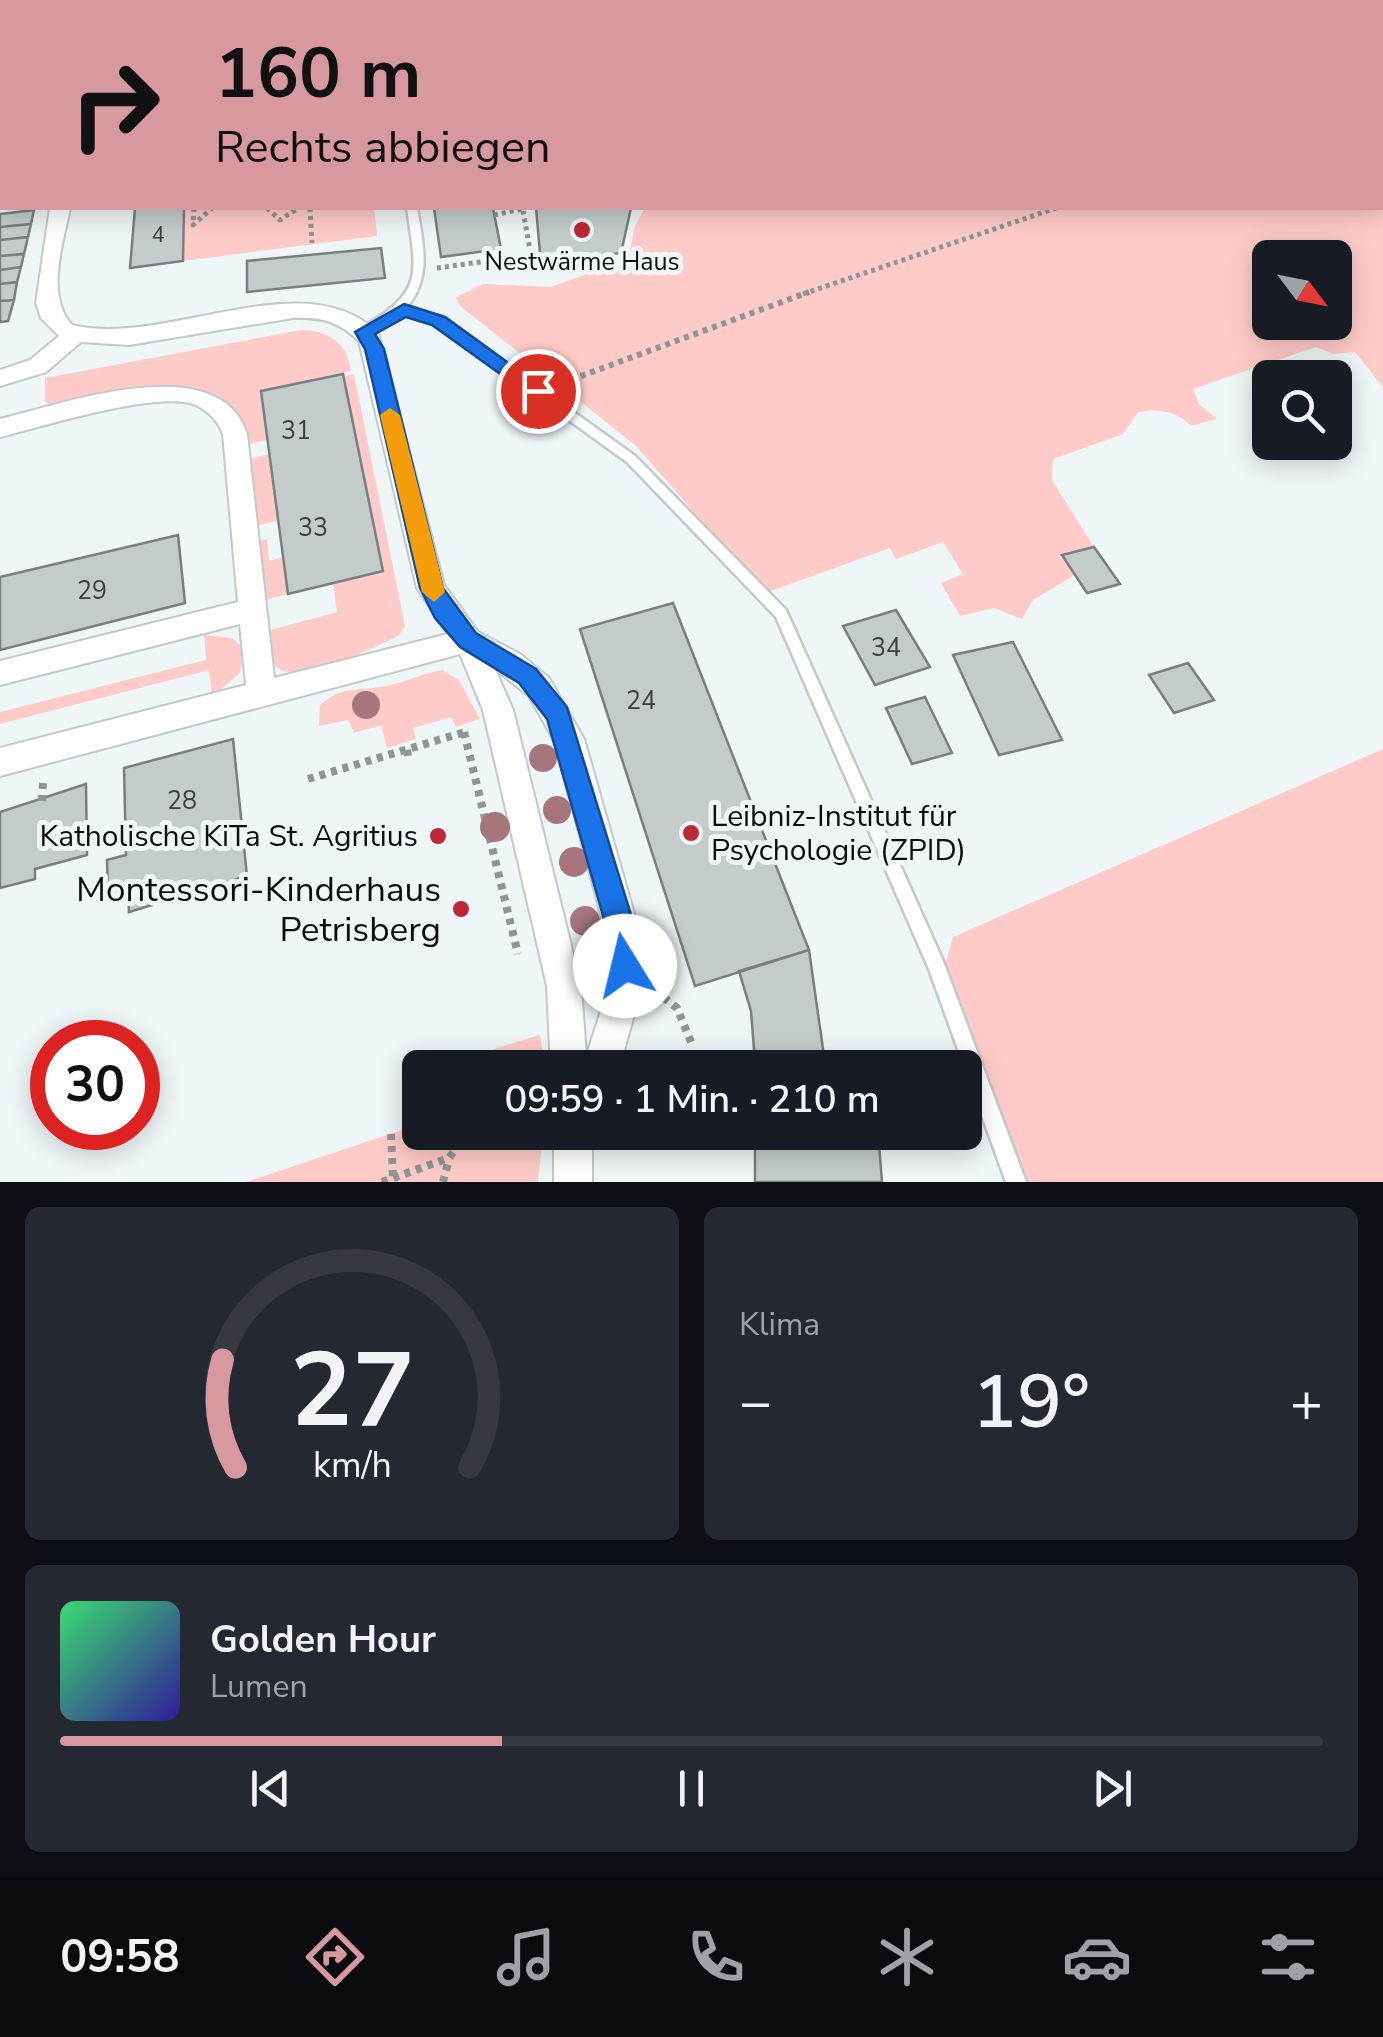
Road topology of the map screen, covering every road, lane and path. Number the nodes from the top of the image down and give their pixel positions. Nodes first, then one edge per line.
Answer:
1 (60, 210) edge
2 (194, 210) edge
3 (210, 210) edge
4 (269, 210) edge
5 (296, 210) edge
6 (310, 210) edge
7 (412, 210) edge
8 (522, 210) edge
9 (1050, 210) edge
10 (494, 215) dead end
11 (312, 243) dead end
12 (421, 270) junction
13 (404, 310) junction
14 (364, 332) junction
15 (74, 336) junction
16 (38, 366) junction
17 (0, 378) edge
18 (538, 391) junction
19 (34, 420) junction
20 (0, 428) edge
21 (251, 610) junction
22 (468, 640) junction
23 (0, 673) edge
24 (261, 692) junction
25 (474, 728) dead end
26 (464, 732) junction
27 (407, 750) junction
28 (409, 761) dead end
29 (0, 762) edge
30 (308, 779) dead end
31 (521, 963) dead end
32 (646, 986) dead end
33 (691, 1042) dead end
34 (568, 1050) edge
35 (607, 1050) edge
36 (390, 1134) dead end
37 (455, 1150) edge
38 (449, 1158) junction
39 (410, 1177) edge
40 (394, 1178) junction
41 (382, 1182) edge
42 (443, 1182) edge
43 (1016, 1182) edge

1 - 15 street
2 - 3 path
4 - 5 path
6 - 11 path
7 - 12 lane
8 - 10 path
8 - 12 path
9 - 18 path
12 - 13 lane
13 - 14 lane
13 - 18 lane
14 - 15 street
14 - 22 street
15 - 16 street
16 - 17 street
16 - 19 street
18 - 43 lane
19 - 20 street
19 - 21 street
21 - 23 street
21 - 24 street
22 - 24 street
22 - 34 street
22 - 35 street
24 - 29 street
25 - 26 path
26 - 27 path
26 - 31 path
27 - 28 path
27 - 30 path
32 - 33 path
36 - 40 path
37 - 38 path
38 - 39 path
38 - 42 path
39 - 40 path
40 - 41 path

